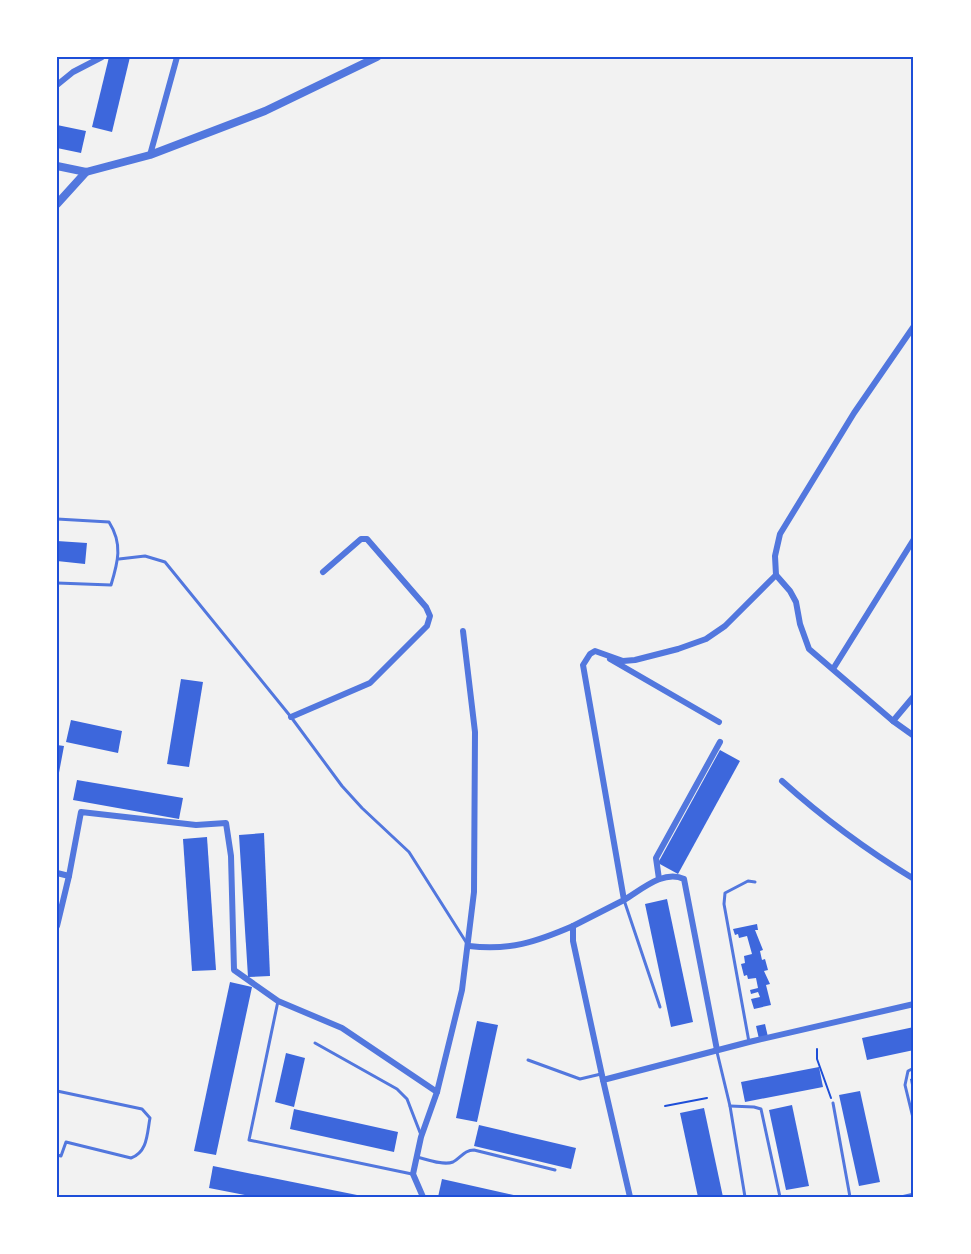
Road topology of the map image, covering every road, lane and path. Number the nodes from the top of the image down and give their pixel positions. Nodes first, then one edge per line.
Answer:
1 (102, 57) edge
2 (177, 57) edge
3 (376, 57) edge
4 (57, 85) edge
5 (150, 155) junction
6 (57, 166) edge
7 (86, 172) junction
8 (57, 204) edge
9 (914, 326) edge
10 (57, 519) edge
11 (914, 539) edge
12 (119, 559) junction
13 (323, 572) dead end
14 (776, 575) junction
15 (57, 584) edge
16 (463, 631) dead end
17 (595, 651) junction
18 (833, 669) junction
19 (914, 696) edge
20 (291, 717) junction
21 (893, 721) junction
22 (719, 722) dead end
23 (914, 736) edge
24 (720, 742) dead end
25 (782, 782) dead end
26 (57, 873) edge
27 (69, 876) junction
28 (659, 879) junction
29 (914, 879) edge
30 (755, 882) dead end
31 (624, 900) junction
32 (57, 926) edge
33 (573, 926) junction
34 (469, 946) junction
35 (278, 1001) junction
36 (914, 1004) edge
37 (660, 1007) dead end
38 (748, 1042) junction
39 (315, 1043) dead end
40 (817, 1048) dead end
41 (717, 1050) junction
42 (528, 1060) dead end
43 (914, 1068) edge
44 (602, 1077) junction
45 (57, 1091) edge
46 (436, 1092) junction
47 (707, 1098) dead end
48 (833, 1103) joint
49 (665, 1106) dead end
50 (730, 1106) junction
51 (914, 1122) edge
52 (421, 1137) junction
53 (57, 1155) edge
54 (417, 1157) junction
55 (555, 1170) dead end
56 (413, 1174) junction
57 (914, 1194) edge
58 (423, 1197) edge
59 (630, 1197) edge
60 (745, 1197) edge
61 (780, 1197) edge
62 (850, 1197) edge
63 (901, 1197) edge

1 - 4 street
2 - 5 street
3 - 5 street
5 - 7 street
6 - 7 street
7 - 8 street
9 - 14 street
10 - 12 lane
11 - 18 street
12 - 15 lane
12 - 20 lane
13 - 20 street
14 - 17 street
14 - 18 street
16 - 34 street
17 - 22 street
17 - 31 street
18 - 21 street
19 - 21 street
20 - 34 lane
21 - 23 street
24 - 28 street
25 - 29 street
26 - 27 street
27 - 32 street
27 - 35 street
28 - 31 street
28 - 41 street
30 - 38 lane
31 - 33 street
31 - 37 lane
33 - 34 street
33 - 44 street
34 - 46 street
35 - 46 street
35 - 56 lane
36 - 38 street
38 - 41 street
39 - 52 lane
40 - 48 path
41 - 44 street
41 - 50 lane
42 - 44 lane
43 - 51 lane
44 - 59 street
45 - 53 lane
46 - 52 street
47 - 49 path
48 - 62 lane
50 - 60 lane
50 - 61 lane
52 - 54 street
54 - 55 lane
54 - 56 street
56 - 58 street
57 - 63 lane

